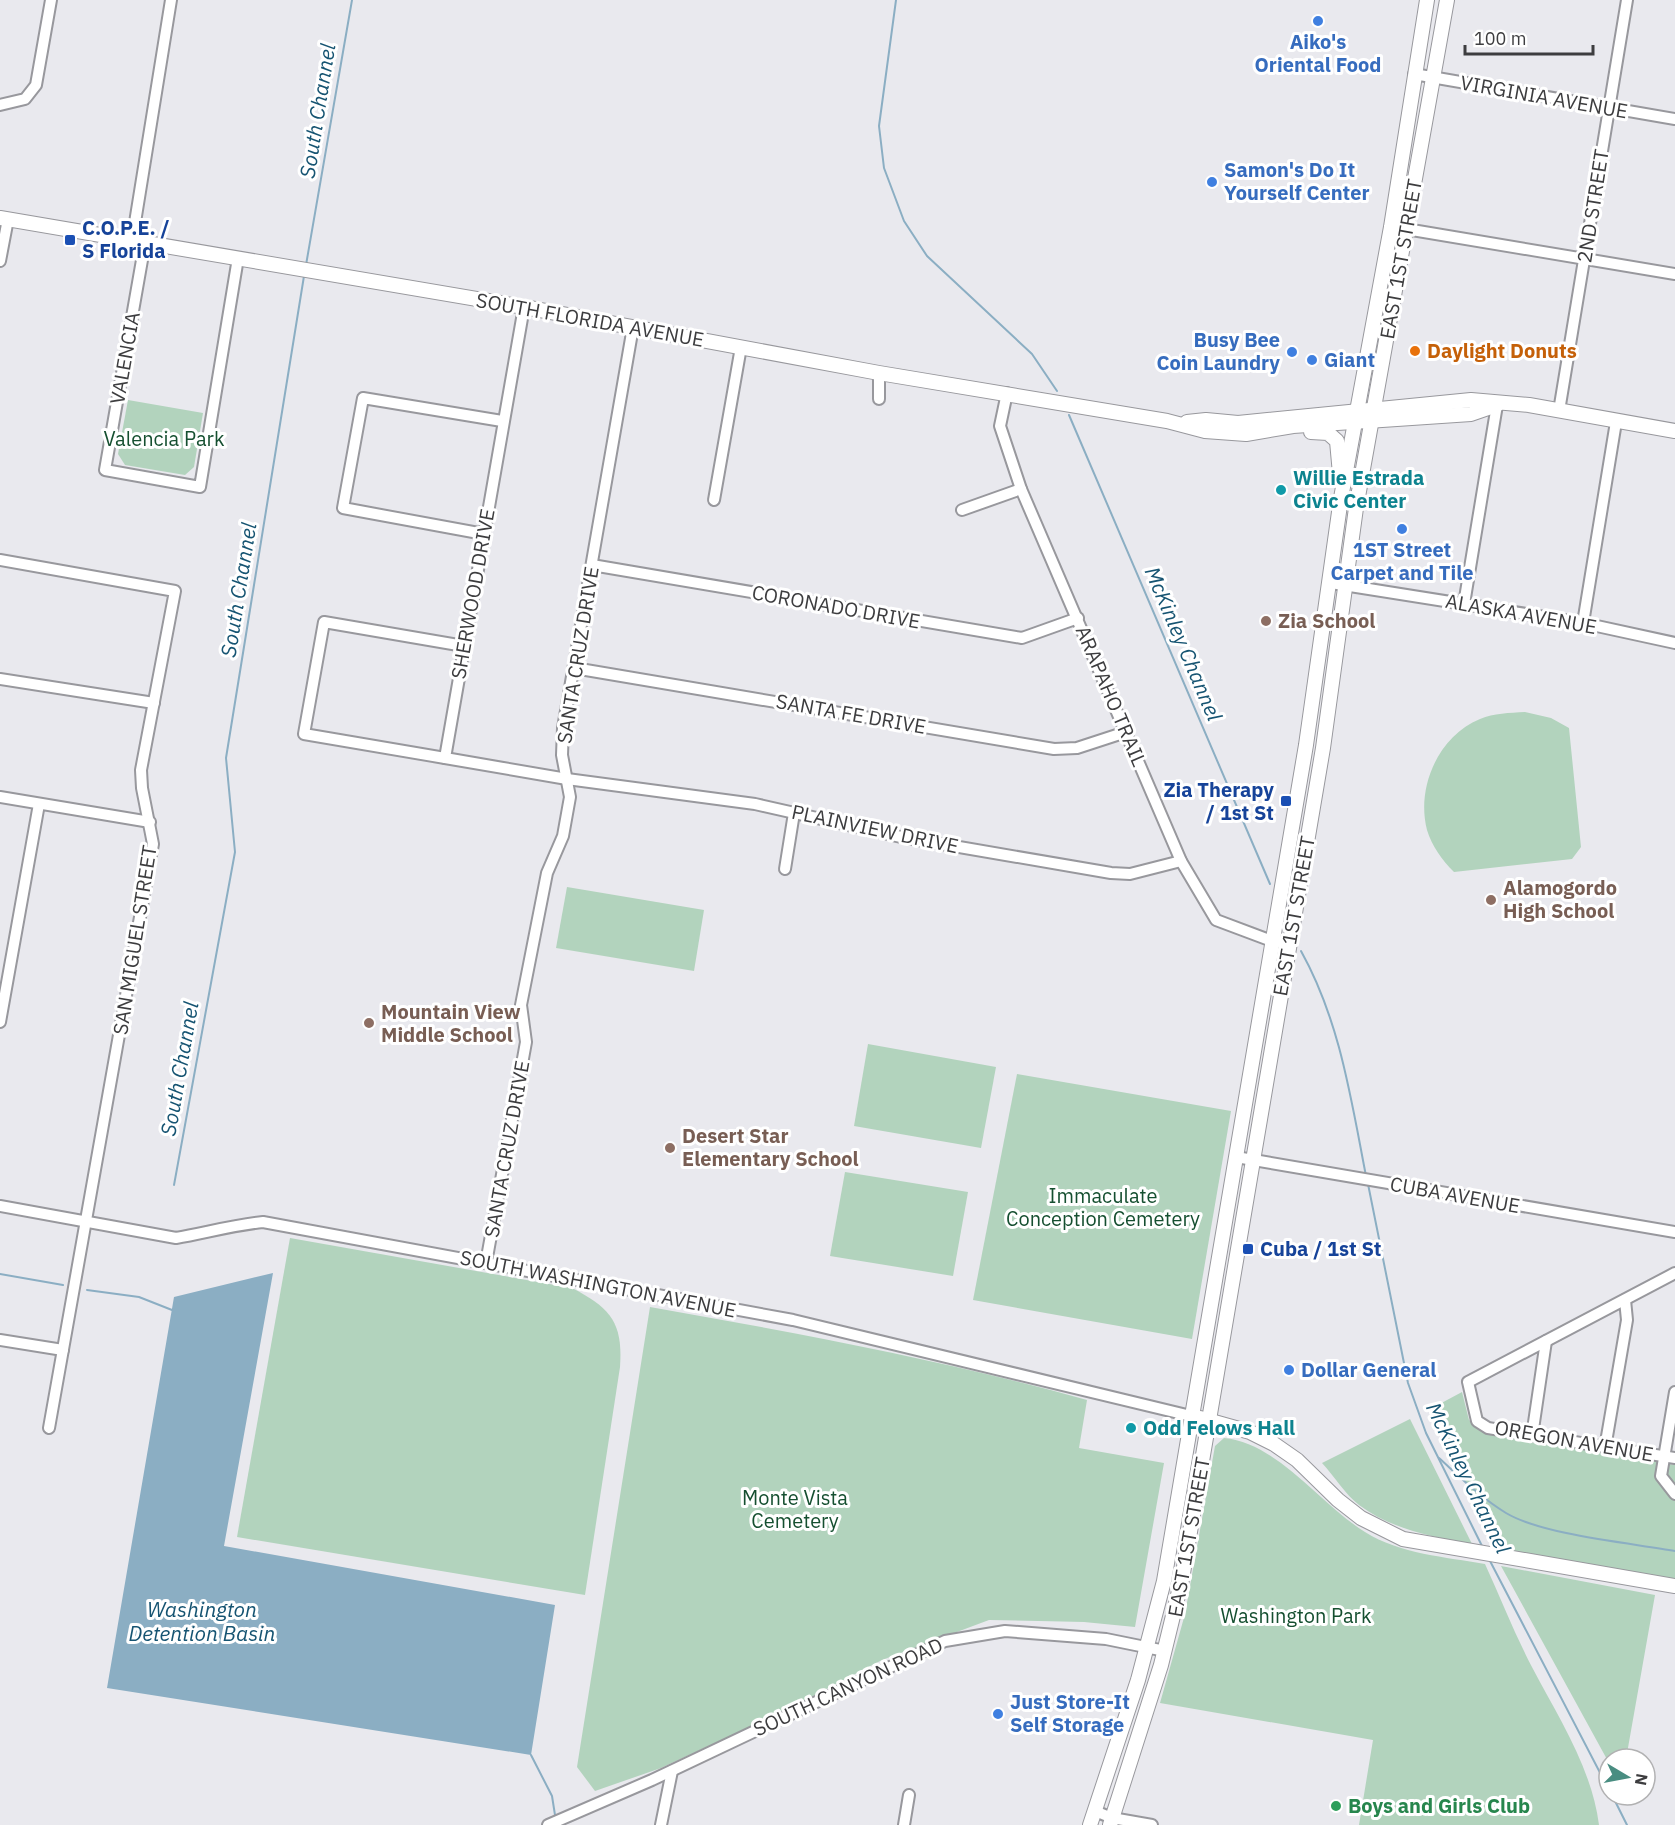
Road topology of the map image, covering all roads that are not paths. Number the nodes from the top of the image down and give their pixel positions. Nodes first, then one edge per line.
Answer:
1 (51, 0) edge
2 (171, 0) edge
3 (1426, 0) edge
4 (1447, 0) edge
5 (1627, 0) edge
6 (1414, 74) junction
7 (1433, 77) junction
8 (0, 105) edge
9 (1609, 109) junction
10 (1675, 119) edge
11 (4, 218) edge
12 (1391, 227) junction
13 (1406, 229) junction
14 (139, 242) junction
15 (238, 258) junction
16 (1584, 258) junction
17 (0, 261) edge
18 (1675, 274) edge
19 (524, 308) junction
20 (633, 327) junction
21 (741, 346) junction
22 (879, 373) junction
23 (1007, 393) junction
24 (879, 399) dead end
25 (1497, 405) junction
26 (1559, 411) junction
27 (1373, 415) junction
28 (1355, 417) junction
29 (502, 421) junction
30 (1616, 422) junction
31 (1179, 423) junction
32 (1675, 431) edge
33 (1246, 434) junction
34 (1021, 489) junction
35 (1341, 498) junction
36 (714, 500) dead end
37 (962, 510) dead end
38 (484, 534) junction
39 (0, 560) edge
40 (592, 565) junction
41 (1330, 583) junction
42 (1347, 585) junction
43 (1464, 604) junction
44 (1078, 618) junction
45 (1583, 623) junction
46 (1675, 643) edge
47 (464, 646) junction
48 (574, 668) junction
49 (0, 679) edge
50 (154, 703) junction
51 (1126, 732) junction
52 (445, 758) junction
53 (567, 779) junction
54 (0, 797) edge
55 (39, 804) junction
56 (794, 813) junction
57 (150, 822) junction
58 (1181, 861) junction
59 (785, 869) dead end
60 (1272, 941) junction
61 (1289, 944) junction
62 (0, 1022) edge
63 (1254, 1045) junction
64 (1271, 1050) junction
65 (1236, 1157) junction
66 (1251, 1160) junction
67 (0, 1206) edge
68 (86, 1222) junction
69 (1675, 1232) edge
70 (486, 1263) junction
71 (1674, 1276) edge
72 (1625, 1300) junction
73 (0, 1340) edge
74 (1546, 1341) junction
75 (63, 1350) junction
76 (1675, 1392) edge
77 (1191, 1416) junction
78 (1209, 1420) junction
79 (49, 1428) dead end
80 (1532, 1436) junction
81 (1605, 1448) junction
82 (1670, 1457) edge
83 (1675, 1494) edge
84 (1675, 1586) edge
85 (1148, 1646) junction
86 (1165, 1651) junction
87 (672, 1771) junction
88 (909, 1795) dead end
89 (1095, 1811) junction
90 (1111, 1822) edge
91 (549, 1825) edge
92 (662, 1825) edge
93 (904, 1825) edge
94 (1090, 1825) edge
95 (1152, 1825) edge

1 - 8 street
2 - 14 street
3 - 6 main road, EAST 1ST STREET
4 - 7 main road, EAST 1ST STREET
5 - 9 street, 2ND STREET
6 - 7 street, VIRGINIA AVENUE
6 - 12 main road, EAST 1ST STREET
7 - 9 street, VIRGINIA AVENUE
7 - 13 main road, EAST 1ST STREET
9 - 10 street, VIRGINIA AVENUE
9 - 16 street, 2ND STREET
11 - 14 main road, SOUTH FLORIDA AVENUE
11 - 17 street
12 - 13 street
12 - 28 main road, EAST 1ST STREET
13 - 16 street
13 - 27 main road, EAST 1ST STREET
14 - 15 main road, SOUTH FLORIDA AVENUE
14 - 15 street, VALENCIA
15 - 19 main road, SOUTH FLORIDA AVENUE
16 - 18 street
16 - 26 street, 2ND STREET
19 - 20 main road, SOUTH FLORIDA AVENUE
19 - 29 street, SHERWOOD DRIVE
20 - 21 main road, SOUTH FLORIDA AVENUE
20 - 40 street, SANTA CRUZ DRIVE
21 - 22 main road, SOUTH FLORIDA AVENUE
21 - 36 street
22 - 23 main road, SOUTH FLORIDA AVENUE
22 - 24 street
23 - 31 main road, SOUTH FLORIDA AVENUE
23 - 34 street, ARAPAHO TRAIL
25 - 26 main road
25 - 27 main road
25 - 43 street
26 - 30 main road
27 - 28 main road
27 - 42 main road, EAST 1ST STREET
28 - 31 main road, SOUTH FLORIDA AVENUE
28 - 33 main road, SOUTH FLORIDA AVENUE
28 - 35 main road, EAST 1ST STREET
29 - 38 street, SHERWOOD DRIVE
29 - 38 street
30 - 32 main road
30 - 45 street
31 - 33 main road, SOUTH FLORIDA AVENUE
33 - 35 main road
34 - 37 street
34 - 44 street, ARAPAHO TRAIL
35 - 41 main road, EAST 1ST STREET
38 - 47 street, SHERWOOD DRIVE
39 - 50 street, SAN MIGUEL STREET
40 - 44 street, CORONADO DRIVE
40 - 48 street, SANTA CRUZ DRIVE
41 - 42 street, ALASKA AVENUE
41 - 60 main road, EAST 1ST STREET
42 - 43 street, ALASKA AVENUE
42 - 61 main road, EAST 1ST STREET
43 - 45 street, ALASKA AVENUE
44 - 51 street, ARAPAHO TRAIL
45 - 46 street, ALASKA AVENUE
47 - 52 street, SHERWOOD DRIVE
47 - 52 street
48 - 51 street, SANTA FE DRIVE
48 - 53 street, SANTA CRUZ DRIVE
49 - 50 street
50 - 57 street, SAN MIGUEL STREET
51 - 58 street, ARAPAHO TRAIL
52 - 53 street
53 - 56 street, PLAINVIEW DRIVE
53 - 70 street, SANTA CRUZ DRIVE
54 - 55 street
55 - 57 street
55 - 62 street
56 - 58 street, PLAINVIEW DRIVE
56 - 59 street
57 - 68 street, SAN MIGUEL STREET
58 - 60 street, ARAPAHO TRAIL
60 - 61 street, ARAPAHO TRAIL
60 - 63 main road, EAST 1ST STREET
61 - 64 main road, EAST 1ST STREET
63 - 64 street
63 - 65 main road, EAST 1ST STREET
64 - 66 main road, EAST 1ST STREET
65 - 66 street, CUBA AVENUE
65 - 77 main road, EAST 1ST STREET
66 - 69 street, CUBA AVENUE
66 - 78 main road, EAST 1ST STREET
67 - 68 street, SOUTH WASHINGTON AVENUE
68 - 70 street, SOUTH WASHINGTON AVENUE
68 - 75 street, SAN MIGUEL STREET
70 - 77 street, SOUTH WASHINGTON AVENUE
71 - 72 street
72 - 74 street
72 - 81 street
73 - 75 street
74 - 80 street
74 - 80 street, OREGON AVENUE
75 - 79 street, SAN MIGUEL STREET
76 - 82 street
77 - 78 main road
77 - 85 main road, EAST 1ST STREET
78 - 84 main road
78 - 86 main road, EAST 1ST STREET
80 - 81 street, OREGON AVENUE
81 - 82 street, OREGON AVENUE
82 - 83 street
85 - 86 street, SOUTH CANYON ROAD
85 - 87 street, SOUTH CANYON ROAD
85 - 89 main road, EAST 1ST STREET
86 - 90 main road, EAST 1ST STREET
87 - 91 street, SOUTH CANYON ROAD
87 - 92 street
88 - 93 street
89 - 90 street
89 - 94 main road, EAST 1ST STREET
90 - 95 street

